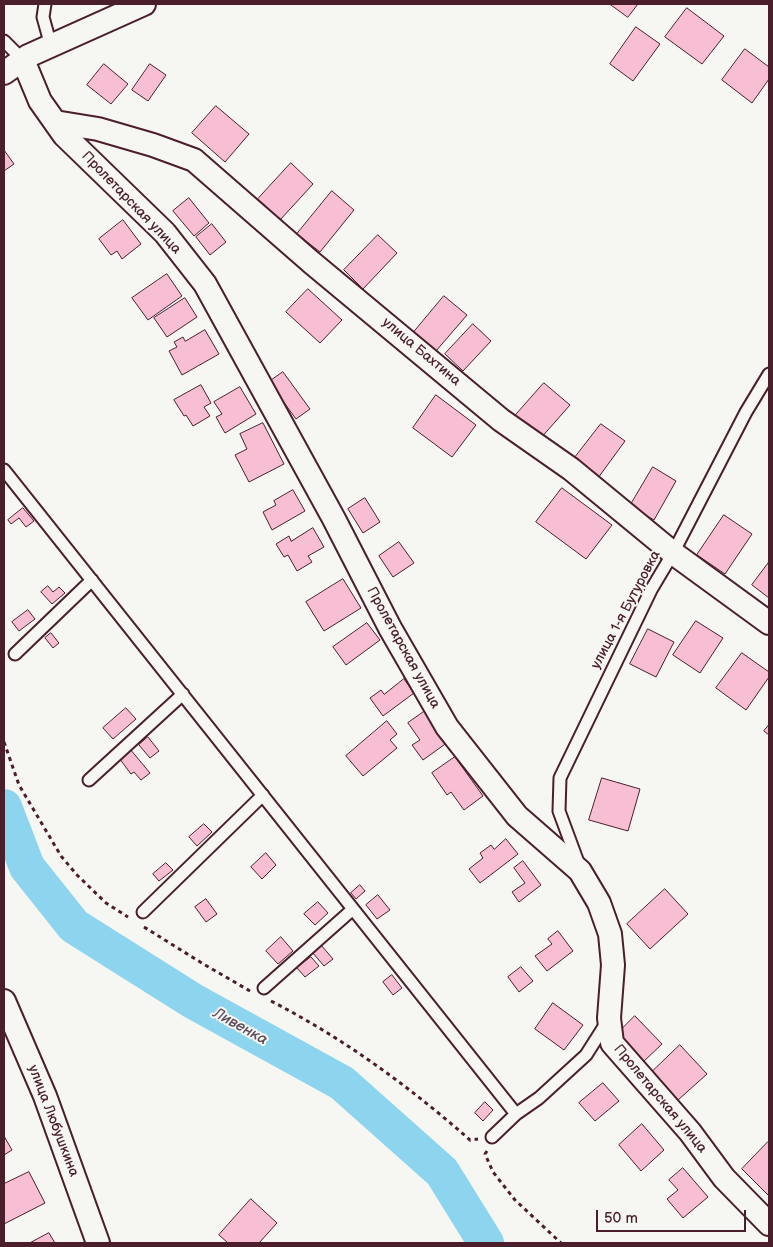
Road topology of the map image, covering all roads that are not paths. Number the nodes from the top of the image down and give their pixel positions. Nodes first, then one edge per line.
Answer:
1 (45, 4) edge
2 (144, 4) edge
3 (4, 41) edge
4 (51, 46) junction
5 (23, 60) junction
6 (4, 74) edge
7 (55, 122) junction
8 (769, 374) edge
9 (4, 470) edge
10 (673, 553) junction
11 (92, 580) junction
12 (769, 623) edge
13 (16, 654) dead end
14 (183, 694) junction
15 (89, 780) dead end
16 (263, 795) junction
17 (580, 871) junction
18 (353, 909) junction
19 (143, 912) dead end
20 (262, 993) road end
21 (4, 1001) edge
22 (609, 1018) junction
23 (516, 1114) junction
24 (492, 1138) road end
25 (769, 1224) edge
26 (98, 1243) edge

1 - 4 lane
2 - 4 street
3 - 5 lane
4 - 5 street
5 - 6 street
5 - 7 street, Пролетарская улица
7 - 10 street, улица Бахтина
7 - 17 street, Пролетарская улица
8 - 10 lane, улица 1-я Бутуровка
9 - 11 lane
10 - 12 street, улица Бахтина
10 - 17 lane, улица 1-я Бутуровка
11 - 13 lane
11 - 14 lane
14 - 15 lane
14 - 16 lane
16 - 18 lane
16 - 19 lane
17 - 22 street, Пролетарская улица
18 - 20 lane
18 - 23 lane
21 - 26 street, улица Любушкина
22 - 23 lane
22 - 25 street, Пролетарская улица
23 - 24 lane

